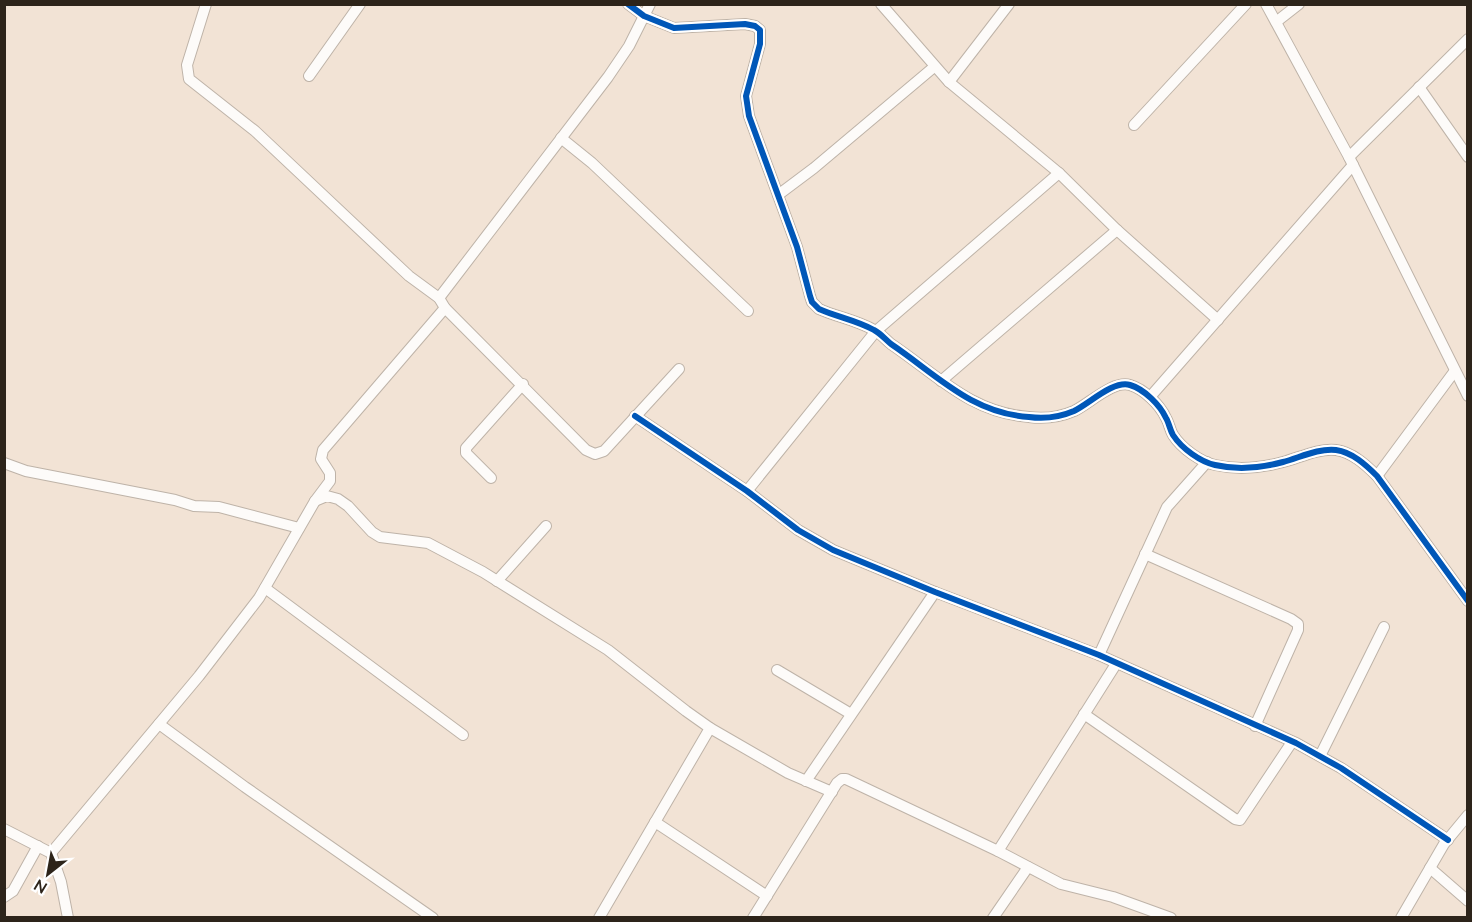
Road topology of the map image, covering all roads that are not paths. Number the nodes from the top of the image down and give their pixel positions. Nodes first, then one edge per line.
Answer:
1 (206, 4) edge
2 (360, 4) edge
3 (628, 4) edge
4 (650, 4) edge
5 (881, 4) edge
6 (1009, 4) edge
7 (1246, 4) edge
8 (1266, 4) edge
9 (1299, 4) edge
10 (644, 16) junction
11 (1276, 22) junction
12 (1467, 39) edge
13 (934, 67) junction
14 (309, 76) dead end
15 (949, 82) junction
16 (1419, 87) junction
17 (1134, 125) dead end
18 (561, 138) junction
19 (1467, 157) edge
20 (1351, 161) junction
21 (1059, 173) junction
22 (778, 195) junction
23 (1116, 230) junction
24 (442, 303) junction
25 (748, 311) dead end
26 (1218, 320) junction
27 (876, 330) junction
28 (679, 369) dead end
29 (1454, 372) junction
30 (941, 381) junction
31 (523, 384) junction
32 (1467, 396) edge
33 (1149, 397) junction
34 (634, 416) junction
35 (1207, 462) junction
36 (4, 463) edge
37 (1377, 476) junction
38 (491, 478) dead end
39 (747, 490) junction
40 (315, 501) junction
41 (546, 526) dead end
42 (299, 528) junction
43 (1145, 554) junction
44 (497, 581) junction
45 (265, 588) junction
46 (935, 592) junction
47 (1467, 601) edge
48 (1384, 627) dead end
49 (1099, 655) junction
50 (1116, 664) junction
51 (777, 670) dead end
52 (851, 714) junction
53 (1084, 714) junction
54 (159, 724) junction
55 (1255, 726) junction
56 (710, 728) junction
57 (463, 735) dead end
58 (1292, 742) junction
59 (1320, 756) junction
60 (806, 781) junction
61 (832, 792) junction
62 (1467, 815) edge
63 (655, 822) junction
64 (4, 829) edge
65 (1448, 840) junction
66 (38, 846) junction
67 (998, 851) junction
68 (51, 853) junction
69 (1028, 867) junction
70 (1430, 868) junction
71 (767, 896) junction
72 (4, 897) edge
73 (1467, 902) edge
74 (68, 918) edge
75 (433, 918) edge
76 (599, 918) edge
77 (753, 918) edge
78 (993, 918) edge
79 (1171, 918) edge
80 (1401, 918) edge

1 - 24 street
2 - 14 street
3 - 10 street
4 - 10 street
5 - 13 street
6 - 15 street
7 - 17 street
8 - 11 street
9 - 11 street
10 - 18 street
10 - 22 street
11 - 20 street
12 - 16 street
13 - 15 street
13 - 22 street
15 - 21 street
16 - 19 street
16 - 20 street
18 - 24 street
18 - 25 street
20 - 26 street
20 - 29 street
21 - 23 street
21 - 27 street
22 - 27 street
23 - 26 street
23 - 30 street
24 - 31 street
24 - 40 street
26 - 33 street
27 - 30 street
27 - 39 street
28 - 34 street
29 - 32 street
29 - 37 street
30 - 33 street
31 - 34 street
31 - 38 street
33 - 35 street
34 - 39 street
35 - 37 street
35 - 43 street
36 - 42 street
37 - 47 street
39 - 46 street
40 - 42 street
40 - 44 street
41 - 44 street
42 - 45 street
43 - 49 street
43 - 55 street
44 - 56 street
45 - 54 street
45 - 57 street
46 - 49 street
46 - 52 street
48 - 59 street
49 - 50 street
50 - 53 street
50 - 55 street
51 - 52 street
52 - 60 street
53 - 58 street
53 - 67 street
54 - 68 street
54 - 75 street
55 - 58 street
56 - 60 street
56 - 63 street
58 - 59 street
59 - 65 street
60 - 61 street
61 - 67 street
61 - 71 street
62 - 65 street
63 - 71 street
63 - 76 street
64 - 66 street
65 - 70 street
66 - 68 street
66 - 72 street
67 - 69 street
68 - 74 street
69 - 78 street
69 - 79 street
70 - 73 street
70 - 80 street
71 - 77 street

